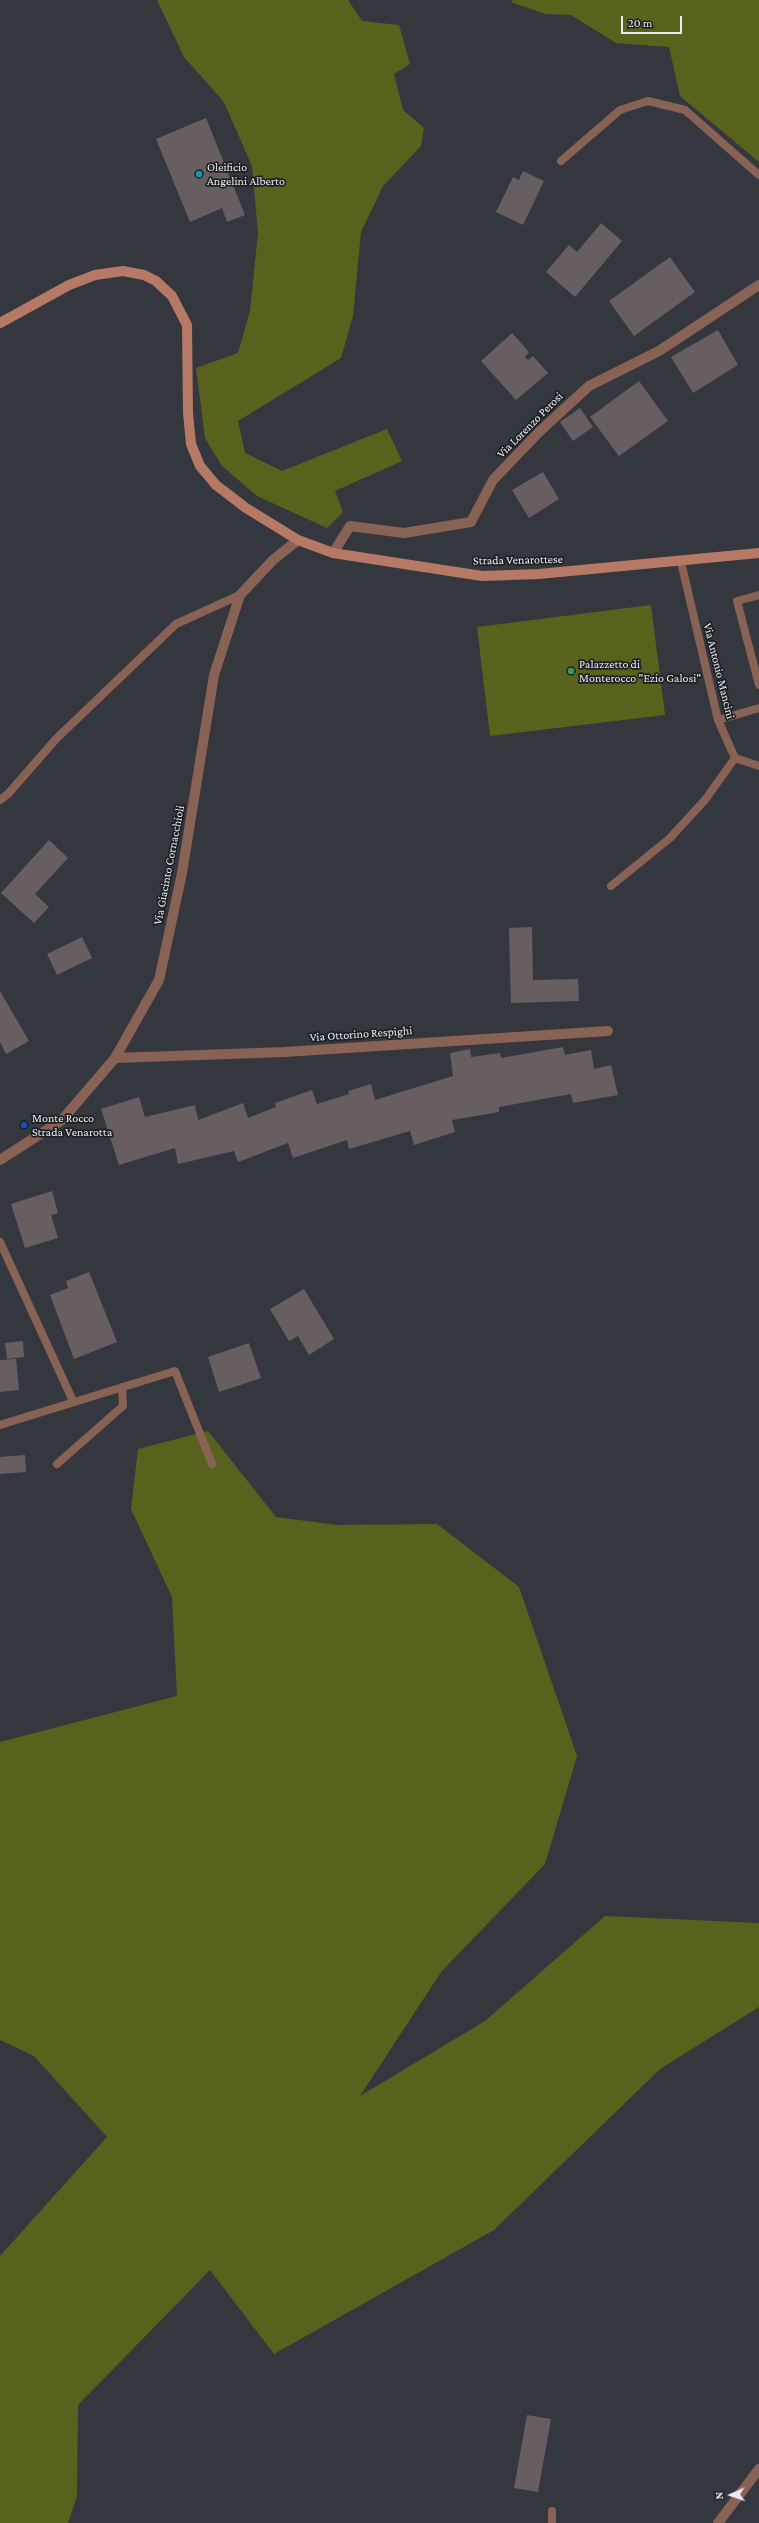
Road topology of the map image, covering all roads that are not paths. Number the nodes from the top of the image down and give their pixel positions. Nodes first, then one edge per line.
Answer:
1 (561, 161) dead end
2 (759, 174) edge
3 (759, 285) edge
4 (0, 323) edge
5 (298, 540) junction
6 (333, 553) junction
7 (759, 553) edge
8 (681, 562) junction
9 (240, 595) junction
10 (759, 595) edge
11 (759, 685) edge
12 (759, 708) edge
13 (718, 720) junction
14 (735, 758) junction
15 (759, 766) edge
16 (0, 800) edge
17 (611, 886) dead end
18 (608, 1031) dead end
19 (115, 1058) junction
20 (0, 1160) edge
21 (0, 1242) edge
22 (122, 1387) junction
23 (73, 1402) junction
24 (0, 1426) edge
25 (57, 1464) dead end
26 (212, 1464) dead end
27 (759, 2469) edge
28 (552, 2511) dead end
29 (552, 2523) edge
30 (718, 2523) edge

1 - 2 lane
3 - 6 street, Via Lorenzo Perosi
4 - 5 main road, Strada Venarottese
5 - 6 main road, Strada Venarottese
5 - 9 street, Via Giacinto Cornacchioli
6 - 8 main road, Strada Venarottese
7 - 8 main road, Strada Venarottese
8 - 13 lane, Via Antonio Mancini
9 - 16 lane
9 - 19 street, Via Giacinto Cornacchioli
10 - 11 lane
12 - 13 lane
13 - 14 lane, Via Antonio Mancini
14 - 15 lane
14 - 17 lane
18 - 19 street, Via Ottorino Respighi
19 - 20 street, Via Giacinto Cornacchioli
21 - 23 lane
22 - 23 lane
22 - 25 lane
22 - 26 lane
23 - 24 lane
27 - 30 street
28 - 29 lane

